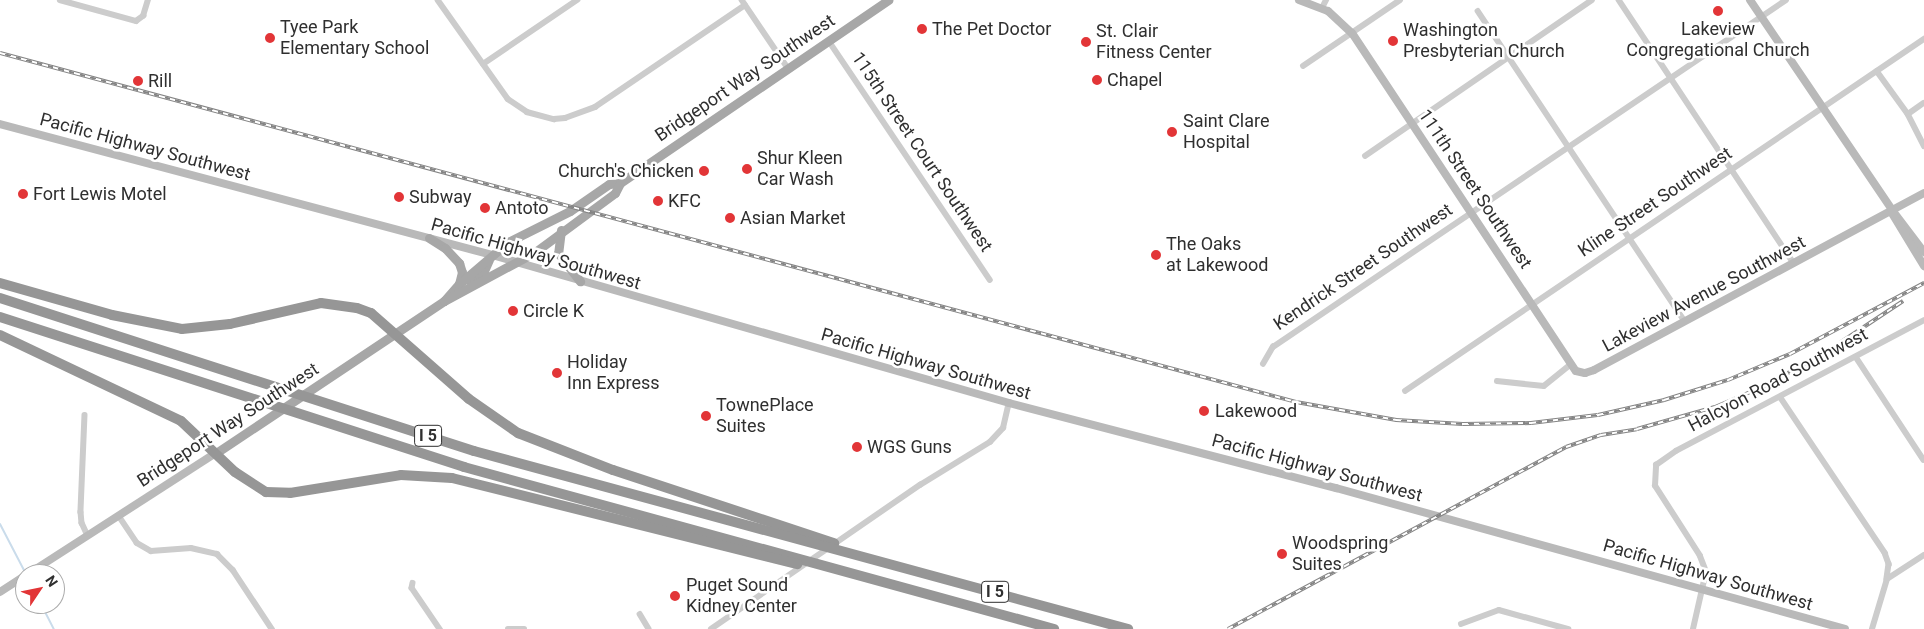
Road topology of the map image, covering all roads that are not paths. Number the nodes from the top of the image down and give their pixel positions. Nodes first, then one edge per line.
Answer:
1 (60, 0) edge
2 (148, 0) edge
3 (438, 0) edge
4 (577, 0) edge
5 (888, 0) edge
6 (1299, 0) edge
7 (1326, 0) edge
8 (1400, 0) edge
9 (1592, 0) edge
10 (1619, 0) edge
11 (1750, 0) edge
12 (1786, 0) edge
13 (743, 3) edge
14 (1322, 8) junction
15 (1478, 11) dead end
16 (1762, 17) junction
17 (1352, 33) junction
18 (1924, 39) edge
19 (829, 41) junction
20 (1508, 57) junction
21 (483, 64) junction
22 (1303, 66) dead end
23 (788, 68) junction
24 (1876, 71) junction
25 (1670, 78) junction
26 (1924, 103) edge
27 (1822, 107) junction
28 (1908, 114) junction
29 (1412, 122) junction
30 (0, 124) edge
31 (1568, 146) junction
32 (1924, 146) edge
33 (1365, 156) dead end
34 (1731, 168) junction
35 (620, 183) junction
36 (1924, 193) edge
37 (1892, 210) junction
38 (1472, 211) junction
39 (561, 230) junction
40 (1629, 236) junction
41 (429, 238) junction
42 (1924, 252) edge
43 (492, 255) junction
44 (1794, 263) junction
45 (517, 264) junction
46 (1924, 266) edge
47 (990, 280) dead end
48 (580, 281) junction
49 (0, 283) edge
50 (459, 284) junction
51 (461, 294) junction
52 (0, 298) edge
53 (444, 301) junction
54 (1533, 303) junction
55 (0, 317) edge
56 (1686, 320) junction
57 (1924, 320) edge
58 (0, 335) edge
59 (396, 335) junction
60 (1856, 357) junction
61 (1263, 364) dead end
62 (1571, 364) junction
63 (1497, 381) dead end
64 (1405, 390) dead end
65 (1781, 398) junction
66 (1009, 403) junction
67 (85, 415) dead end
68 (216, 453) junction
69 (1924, 460) edge
70 (119, 516) junction
71 (88, 536) junction
72 (1924, 554) edge
73 (862, 555) junction
74 (44, 564) edge
75 (844, 572) junction
76 (1887, 579) junction
77 (15, 583) edge
78 (413, 583) dead end
79 (1704, 590) junction
80 (0, 592) edge
81 (640, 614) dead end
82 (1461, 624) dead end
83 (521, 628) edge
84 (272, 629) edge
85 (440, 629) edge
86 (508, 629) edge
87 (649, 629) edge
88 (711, 629) edge
89 (1054, 629) edge
90 (1128, 629) edge
91 (1568, 629) edge
92 (1693, 629) edge
93 (1845, 629) edge
94 (1872, 629) edge

1 - 2 street
3 - 21 street
4 - 21 street
5 - 19 main road, Bridgeport Way Southwest
6 - 14 street
7 - 14 street
8 - 17 street
9 - 20 street
10 - 25 street
11 - 16 street
12 - 16 street, Kendrick Street Southwest
13 - 21 street
13 - 23 street
14 - 17 street, 111th Street Southwest
15 - 20 street
16 - 25 street, Kendrick Street Southwest
16 - 27 street
17 - 22 street
17 - 29 street, 111th Street Southwest
18 - 24 street, Kline Street Southwest
19 - 23 main road, Bridgeport Way Southwest
19 - 47 street, 115th Street Court Southwest
20 - 29 street
20 - 31 street
23 - 35 main road, Bridgeport Way Southwest
24 - 27 street, Kline Street Southwest
24 - 28 street
25 - 31 street, Kendrick Street Southwest
25 - 34 street
26 - 28 street
27 - 34 street, Kline Street Southwest
27 - 37 street
28 - 32 street
29 - 33 street
29 - 38 street, 111th Street Southwest
30 - 41 street, Pacific Highway Southwest
31 - 38 street, Kendrick Street Southwest
31 - 40 street
34 - 40 street, Kline Street Southwest
34 - 44 street
35 - 39 main road, Bridgeport Way Southwest
35 - 43 main road, Bridgeport Way Southwest
36 - 37 street, Lakeview Avenue Southwest
37 - 42 street
37 - 44 street, Lakeview Avenue Southwest
37 - 46 street
38 - 54 street, 111th Street Southwest
38 - 61 street, Kendrick Street Southwest
39 - 45 main road, Bridgeport Way Southwest
39 - 48 main road
40 - 54 street, Kline Street Southwest
40 - 56 street
41 - 43 street, Pacific Highway Southwest
41 - 50 main road
43 - 45 street, Pacific Highway Southwest
43 - 50 main road, Bridgeport Way Southwest
43 - 51 main road
44 - 56 street, Lakeview Avenue Southwest
45 - 48 street, Pacific Highway Southwest
45 - 51 main road, Bridgeport Way Southwest
48 - 66 street, Pacific Highway Southwest
49 - 59 highway
50 - 53 main road, Bridgeport Way Southwest
51 - 53 main road, Bridgeport Way Southwest
52 - 73 highway, I 5
53 - 59 main road, Bridgeport Way Southwest
54 - 62 street, 111th Street Southwest
54 - 64 street, Kline Street Southwest
55 - 75 highway, I 5
56 - 62 street, Lakeview Avenue Southwest
57 - 60 street, Halcyon Road Southwest
58 - 68 highway
59 - 68 main road, Bridgeport Way Southwest
59 - 73 highway
60 - 65 street, Halcyon Road Southwest
60 - 69 street
62 - 63 street
65 - 76 street
65 - 79 street, Halcyon Road Southwest
66 - 79 street, Pacific Highway Southwest
66 - 88 street
67 - 71 street
68 - 70 street, Bridgeport Way Southwest
68 - 75 highway
70 - 71 street, Bridgeport Way Southwest
70 - 84 street
71 - 74 street, Bridgeport Way Southwest
72 - 76 street
73 - 90 highway, I 5
75 - 89 highway, I 5
76 - 94 street
77 - 80 street, Bridgeport Way Southwest
78 - 85 street
79 - 92 street
79 - 93 street, Pacific Highway Southwest
81 - 87 street
82 - 91 street
83 - 86 street

